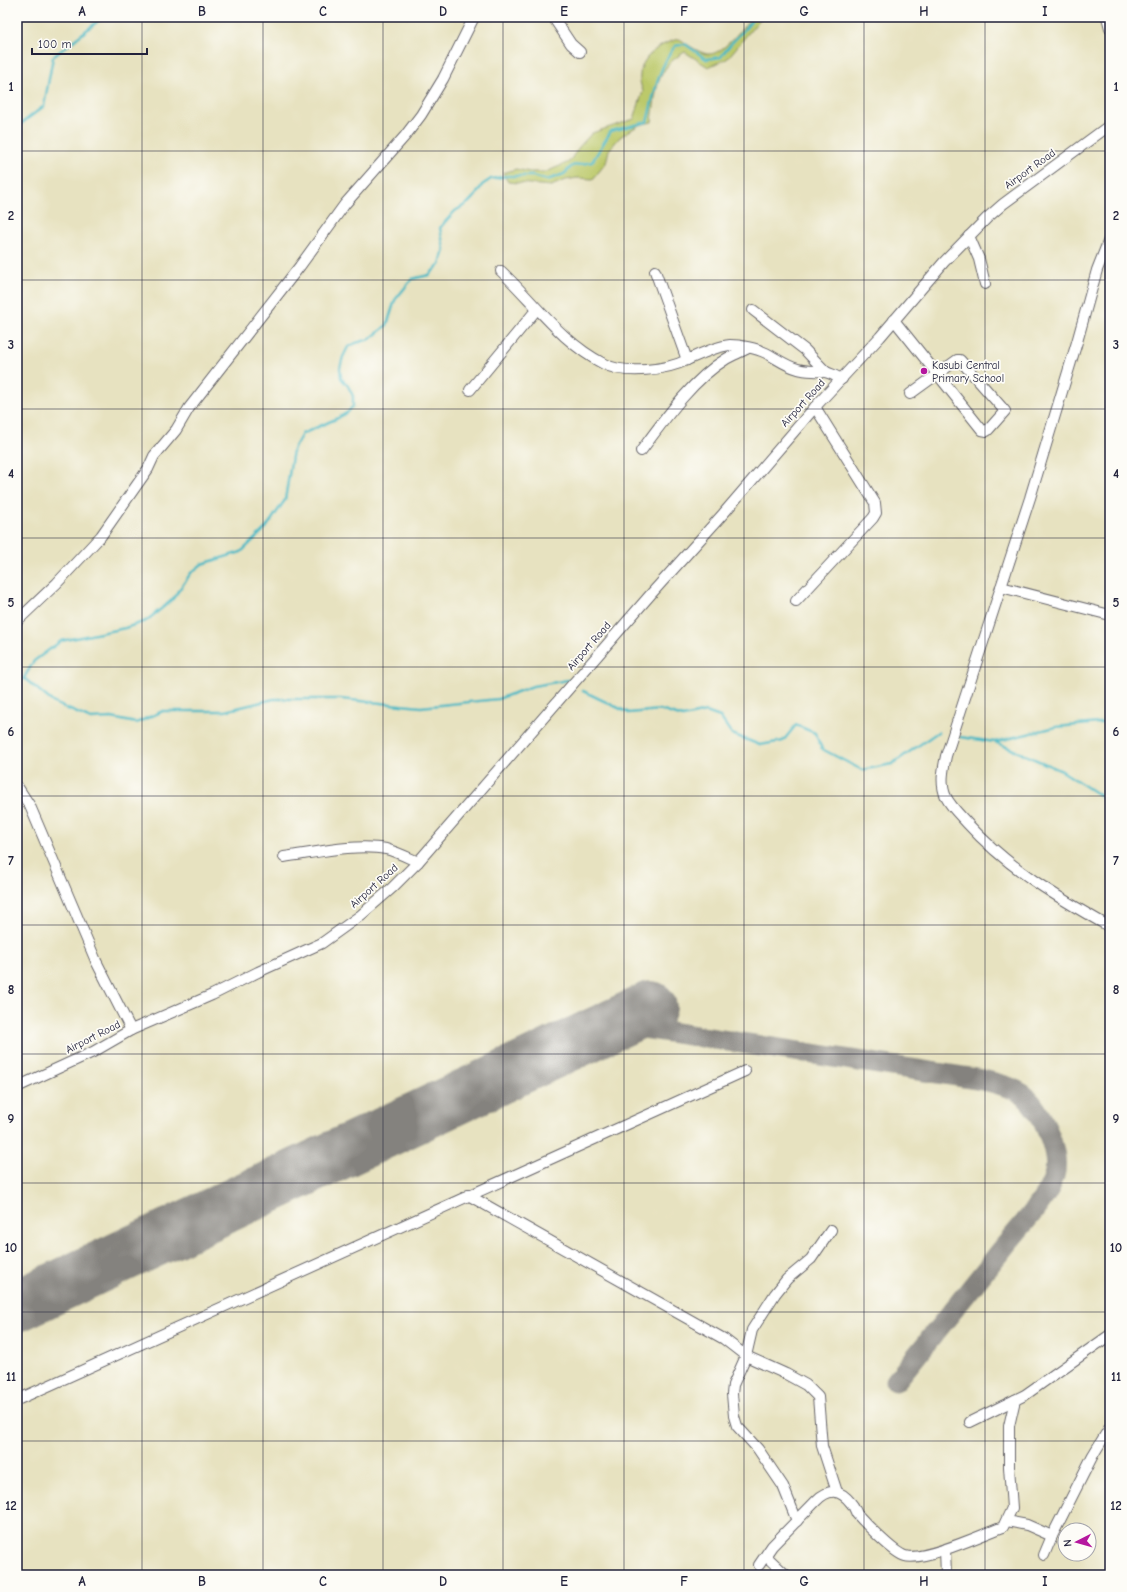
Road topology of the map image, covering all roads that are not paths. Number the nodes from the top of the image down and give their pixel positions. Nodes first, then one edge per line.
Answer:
1 (474, 17) edge
2 (553, 17) edge
3 (1107, 17) edge
4 (1110, 28) edge
5 (580, 52) dead end
6 (1110, 126) edge
7 (969, 236) junction
8 (1110, 237) edge
9 (501, 271) dead end
10 (655, 271) dead end
11 (985, 284) dead end
12 (537, 309) junction
13 (753, 310) dead end
14 (894, 320) junction
15 (748, 348) junction
16 (687, 360) junction
17 (826, 372) junction
18 (937, 375) junction
19 (842, 379) junction
20 (470, 390) dead end
21 (910, 394) dead end
22 (815, 407) junction
23 (641, 451) dead end
24 (1001, 587) junction
25 (796, 600) dead end
26 (1110, 615) edge
27 (17, 621) edge
28 (17, 786) edge
29 (284, 857) dead end
30 (418, 862) junction
31 (1110, 927) edge
32 (131, 1030) junction
33 (745, 1071) dead end
34 (17, 1087) edge
35 (468, 1195) junction
36 (831, 1230) dead end
37 (1110, 1335) edge
38 (746, 1356) junction
39 (17, 1400) edge
40 (1015, 1400) junction
41 (970, 1422) dead end
42 (1110, 1427) edge
43 (1105, 1444) edge
44 (837, 1492) junction
45 (797, 1521) junction
46 (1007, 1521) junction
47 (1052, 1536) junction
48 (945, 1549) junction
49 (1044, 1555) dead end
50 (766, 1556) junction
51 (759, 1565) dead end
52 (786, 1575) edge
53 (946, 1575) edge

1 - 27 street
2 - 5 street
3 - 4 street
6 - 7 street, Airport Road
7 - 11 street
7 - 14 street, Airport Road
8 - 24 street
9 - 12 street
10 - 16 street
12 - 16 street
12 - 20 street
13 - 17 street
14 - 18 street
14 - 19 street, Airport Road
15 - 16 street
15 - 17 street
15 - 23 street
17 - 19 street
18 - 18 street
18 - 21 street
19 - 22 street, Airport Road
22 - 25 street
22 - 30 street, Airport Road
24 - 26 street
24 - 31 street
28 - 32 street
29 - 30 street
30 - 32 street, Airport Road
32 - 34 street, Airport Road
33 - 35 street
35 - 38 street
35 - 39 street
36 - 38 street
37 - 40 street
38 - 44 street
38 - 45 street
40 - 41 street
40 - 46 street
42 - 43 street
43 - 47 street
44 - 45 street
44 - 48 street
45 - 50 street
46 - 47 street
46 - 48 street
47 - 49 street
48 - 53 street
50 - 51 street
50 - 52 street

